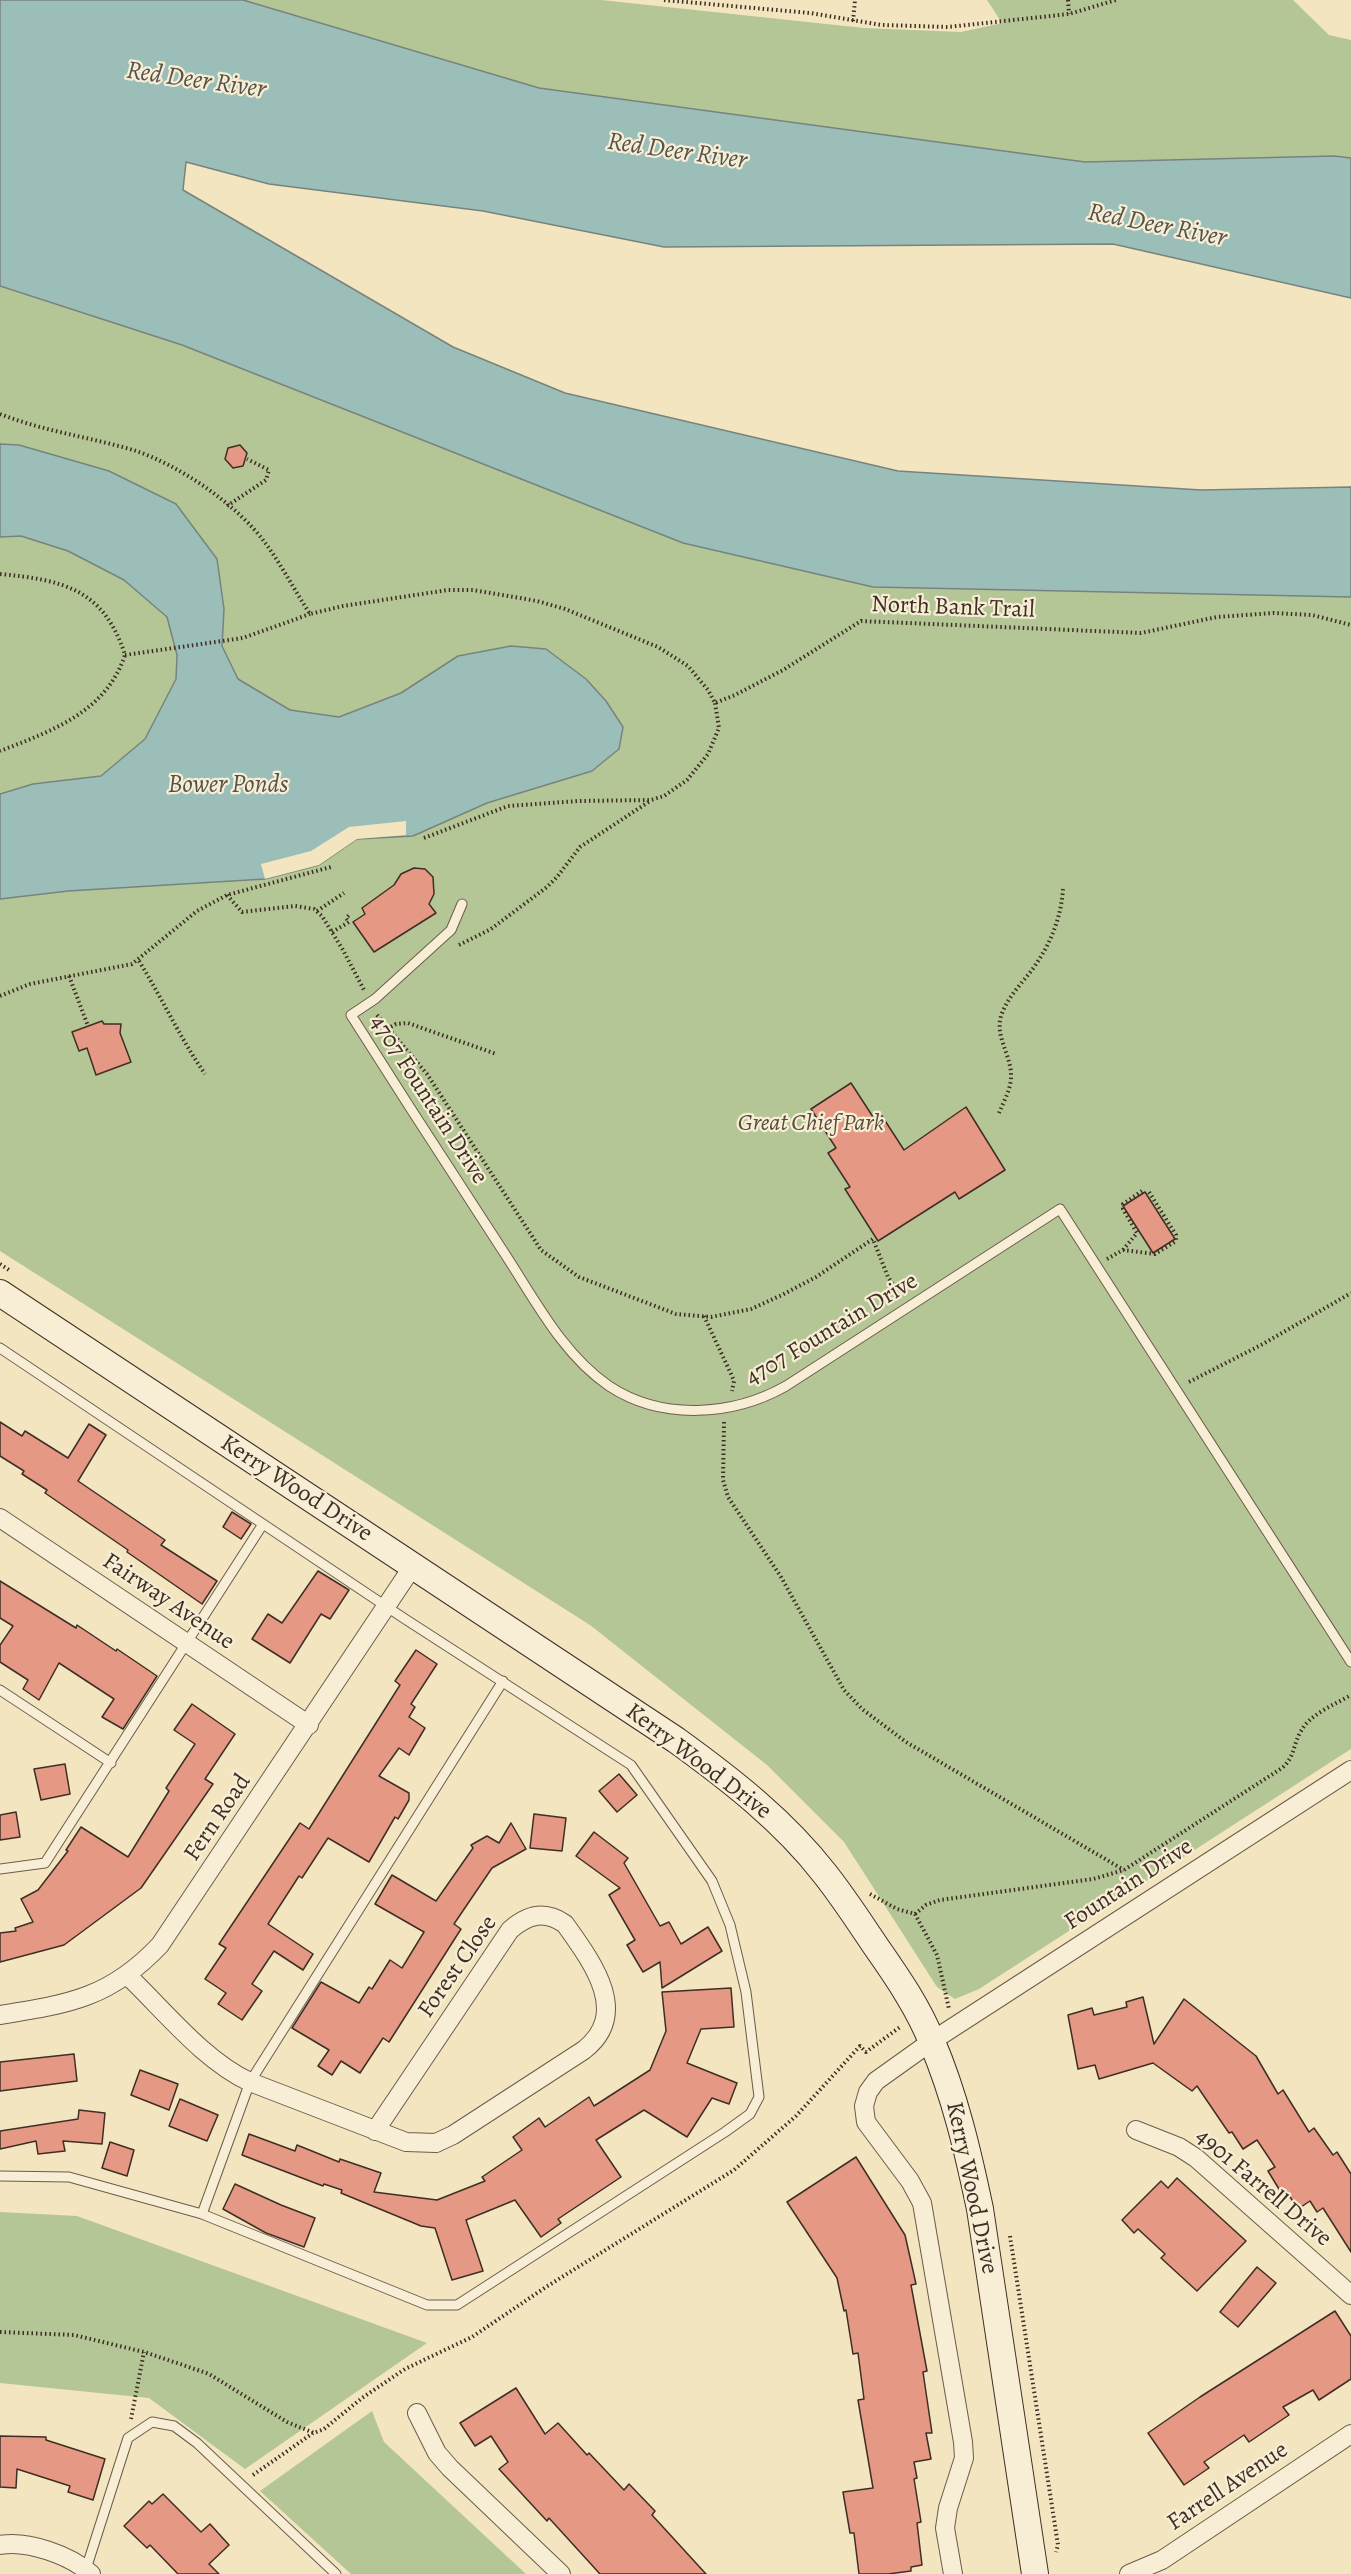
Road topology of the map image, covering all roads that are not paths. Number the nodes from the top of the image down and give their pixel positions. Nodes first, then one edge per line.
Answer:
1 (462, 904) dead end
2 (0, 1293) edge
3 (0, 1348) edge
4 (0, 1518) edge
5 (263, 1524) junction
6 (413, 1566) junction
7 (387, 1606) junction
8 (187, 1643) junction
9 (1351, 1662) edge
10 (503, 1681) junction
11 (0, 1690) edge
12 (309, 1725) junction
13 (111, 1763) junction
14 (1351, 1770) edge
15 (0, 1869) edge
16 (127, 1975) junction
17 (0, 2014) edge
18 (932, 2041) junction
19 (250, 2082) junction
20 (375, 2130) junction
21 (1136, 2130) dead end
22 (0, 2176) edge
23 (202, 2214) junction
24 (1351, 2295) edge
25 (417, 2414) dead end
26 (1351, 2434) edge
27 (0, 2545) edge
28 (88, 2572) edge
29 (336, 2574) edge
30 (561, 2574) edge
31 (952, 2574) edge
32 (1035, 2574) edge
33 (1129, 2574) edge

1 - 9 lane, 4707 Fountain Drive
2 - 6 street, Kerry Wood Drive
3 - 5 lane
4 - 8 street, Fairway Avenue
5 - 7 lane
5 - 8 lane
6 - 7 street, Fern Road
6 - 18 street, Kerry Wood Drive
7 - 10 lane
7 - 12 street, Fern Road
8 - 12 street, Fairway Avenue
8 - 13 lane
10 - 19 lane
10 - 23 lane
11 - 13 lane
12 - 16 street, Fern Road
13 - 15 lane
14 - 18 street, Fountain Drive
16 - 17 street, Fern Road
16 - 19 street, Forest Close
18 - 31 street, Fountain Drive
18 - 32 street, Kerry Wood Drive
19 - 20 street, Forest Close
19 - 23 lane
20 - 20 street, Forest Close
21 - 24 street, 4901 Farrell Drive
22 - 23 lane
25 - 30 street
26 - 33 street, Farrell Avenue
27 - 28 street
28 - 29 lane

